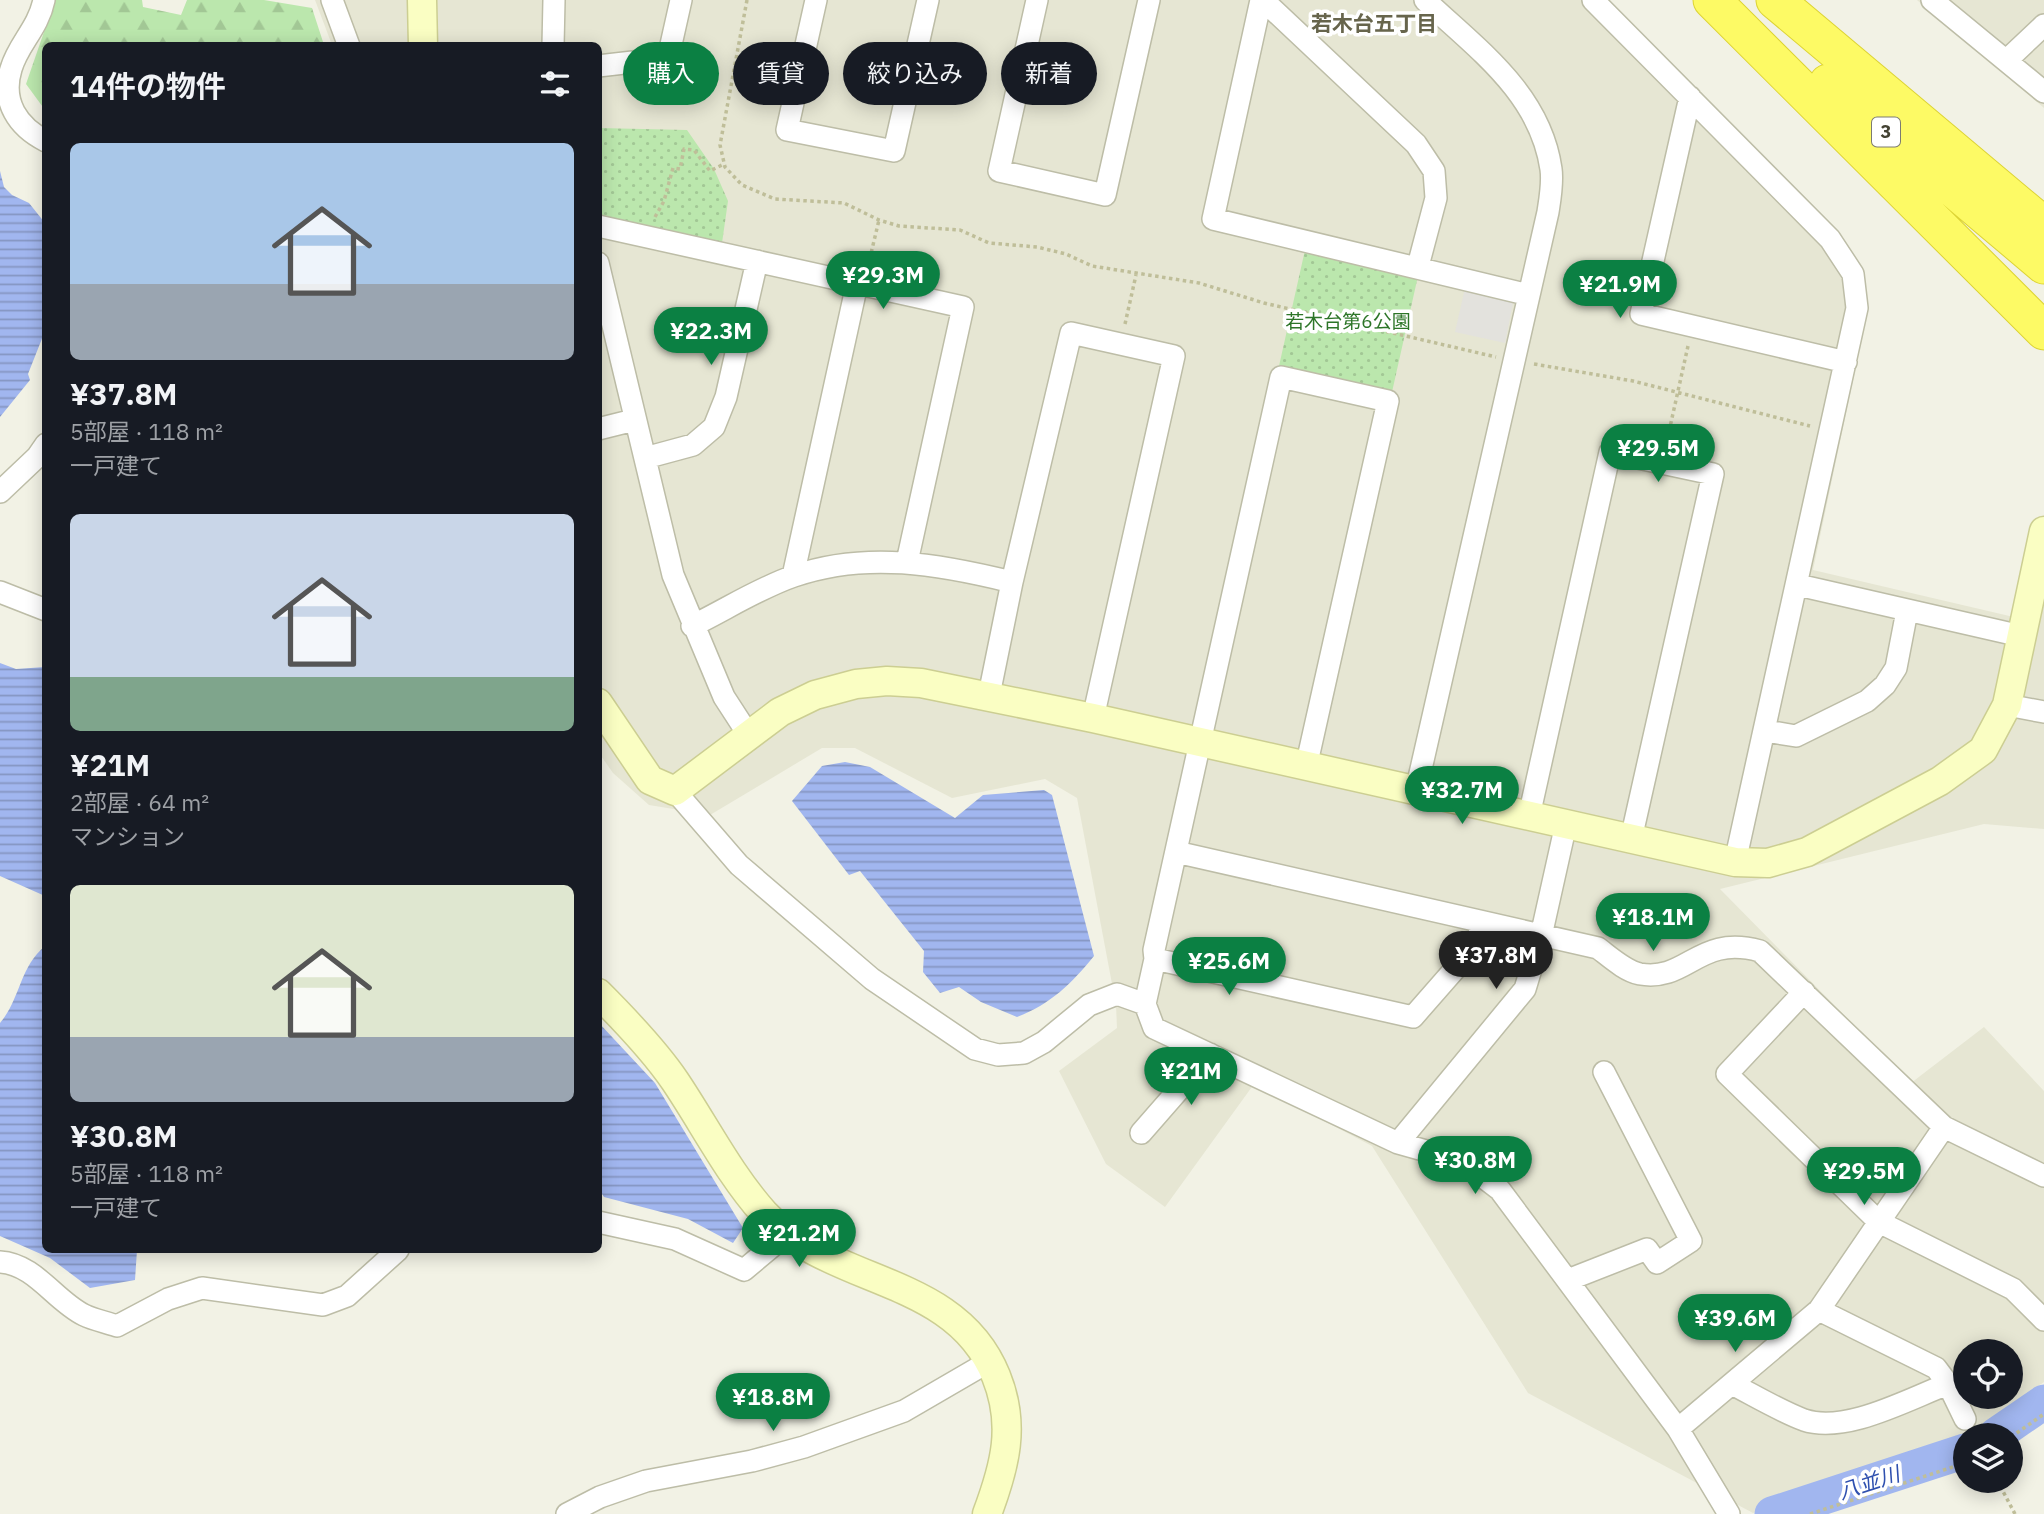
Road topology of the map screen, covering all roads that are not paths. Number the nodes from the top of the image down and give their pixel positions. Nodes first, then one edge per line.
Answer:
1 (44, 0) edge
2 (332, 0) edge
3 (422, 0) edge
4 (554, 0) edge
5 (681, 0) edge
6 (816, 0) edge
7 (928, 0) edge
8 (1037, 0) edge
9 (1149, 0) edge
10 (1262, 0) edge
11 (1424, 0) edge
12 (1593, 0) edge
13 (1713, 0) edge
14 (1728, 0) edge
15 (1775, 0) edge
16 (1932, 0) edge
17 (2044, 24) edge
18 (348, 42) edge
19 (422, 42) edge
20 (554, 42) edge
21 (2007, 60) junction
22 (602, 66) edge
23 (1875, 84) junction
24 (2044, 92) edge
25 (1690, 97) junction
26 (42, 139) edge
27 (2044, 205) edge
28 (2044, 226) edge
29 (602, 227) edge
30 (757, 261) junction
31 (2044, 265) edge
32 (1419, 266) junction
33 (602, 280) edge
34 (861, 284) junction
35 (1529, 295) junction
36 (2044, 331) edge
37 (1846, 362) junction
38 (634, 420) junction
39 (602, 428) edge
40 (42, 450) edge
41 (645, 458) junction
42 (0, 492) edge
43 (2044, 531) edge
44 (907, 562) junction
45 (793, 576) junction
46 (1012, 582) junction
47 (1798, 585) junction
48 (0, 592) edge
49 (42, 608) edge
50 (1907, 611) junction
51 (692, 626) junction
52 (2021, 636) junction
53 (989, 695) junction
54 (2007, 705) junction
55 (602, 709) edge
56 (2044, 712) edge
57 (1093, 718) junction
58 (1766, 731) junction
59 (748, 734) junction
60 (1199, 743) junction
61 (1306, 767) junction
62 (675, 791) junction
63 (1416, 791) junction
64 (1529, 816) junction
65 (1566, 824) junction
66 (1631, 839) junction
67 (1176, 852) junction
68 (1735, 862) junction
69 (1482, 922) junction
70 (1541, 936) junction
71 (1155, 959) junction
72 (1804, 992) junction
73 (602, 998) edge
74 (1145, 1004) junction
75 (1210, 1054) junction
76 (1604, 1072) dead end
77 (1944, 1127) junction
78 (1141, 1133) dead end
79 (1398, 1143) junction
80 (2044, 1176) edge
81 (1879, 1222) junction
82 (602, 1224) edge
83 (787, 1234) junction
84 (395, 1253) edge
85 (0, 1262) edge
86 (1567, 1280) junction
87 (1819, 1310) junction
88 (2044, 1320) edge
89 (990, 1360) junction
90 (1732, 1384) junction
91 (1948, 1384) junction
92 (1965, 1419) dead end
93 (1678, 1429) junction
94 (567, 1514) edge
95 (987, 1514) edge
96 (1729, 1514) edge

1 - 26 street
2 - 18 street
3 - 19 street
4 - 20 street
5 - 22 street
6 - 7 street
8 - 9 street
10 - 32 street
10 - 32 street
11 - 35 street
12 - 25 street
13 - 36 highway
14 - 31 highway, 3
15 - 23 highway, 3
16 - 21 street
17 - 21 street
21 - 24 street
23 - 27 highway
23 - 28 highway, 3
25 - 37 street
25 - 37 street
29 - 30 street
30 - 34 street
30 - 41 street
32 - 35 street
33 - 38 street
34 - 44 street
34 - 45 street
35 - 63 street
37 - 47 street
38 - 39 street
38 - 41 street
40 - 42 street
41 - 51 street
43 - 52 street
44 - 45 street
44 - 46 street
45 - 51 street
46 - 53 street
46 - 57 street
47 - 50 street
47 - 58 street
48 - 49 street
50 - 52 street
50 - 58 street
51 - 59 street
52 - 54 street
53 - 57 street
53 - 59 street
54 - 56 street
54 - 68 street
55 - 62 street
57 - 60 street
58 - 68 street
59 - 62 street
60 - 61 street
60 - 61 street
60 - 67 street
61 - 63 street
62 - 74 street
63 - 64 street
64 - 65 street
64 - 66 street
65 - 66 street
65 - 70 street
66 - 68 street
67 - 69 street
67 - 71 street
69 - 70 street
69 - 71 street
70 - 72 street
70 - 79 street
71 - 74 street
72 - 77 street
72 - 81 street
73 - 83 street
74 - 75 street
75 - 78 street
75 - 79 street
76 - 86 street
77 - 80 street
77 - 81 street
79 - 86 street
81 - 87 street
81 - 88 street
82 - 83 street
83 - 89 street
84 - 85 street
86 - 93 street
87 - 90 street
87 - 91 street
89 - 94 street
89 - 95 street
90 - 91 street
90 - 93 street
91 - 92 street
93 - 96 street

